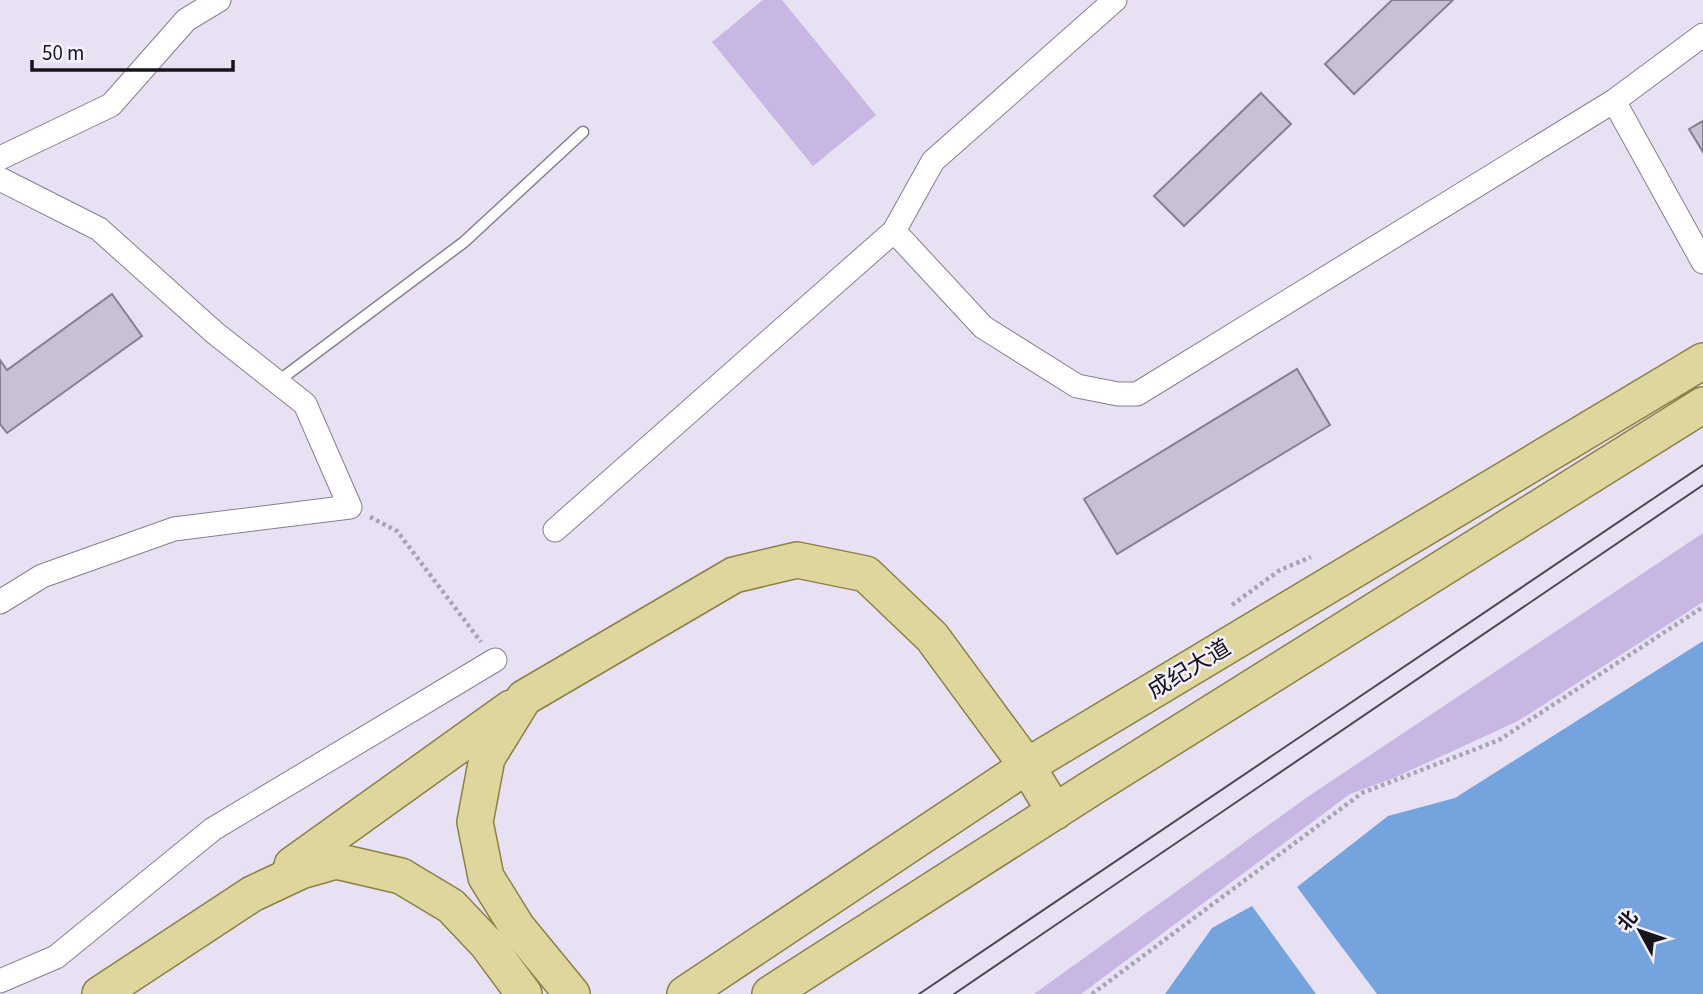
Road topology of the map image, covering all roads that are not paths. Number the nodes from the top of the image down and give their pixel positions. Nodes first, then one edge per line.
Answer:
1 (219, 0) edge
2 (1115, 0) edge
3 (1703, 35) edge
4 (1614, 101) junction
5 (583, 132) dead end
6 (0, 158) edge
7 (0, 179) edge
8 (894, 231) junction
9 (1703, 262) edge
10 (1703, 361) edge
11 (277, 382) junction
12 (1703, 405) edge
13 (555, 530) dead end
14 (0, 602) edge
15 (495, 660) road end
16 (524, 698) junction
17 (1027, 766) junction
18 (1055, 812) junction
19 (252, 894) junction
20 (0, 981) edge
21 (100, 994) edge
22 (524, 994) edge
23 (572, 994) edge
24 (685, 994) edge
25 (770, 994) edge

1 - 6 street
2 - 8 street
3 - 4 street
4 - 8 street
4 - 9 street
5 - 11 lane
7 - 11 street
8 - 13 street
10 - 17 main road, 成纪大道
11 - 14 street
12 - 18 main road
15 - 20 street
16 - 17 main road
16 - 19 main road
16 - 23 main road
17 - 18 main road
17 - 24 main road, 成纪大道
18 - 25 main road
19 - 21 main road
19 - 22 main road

